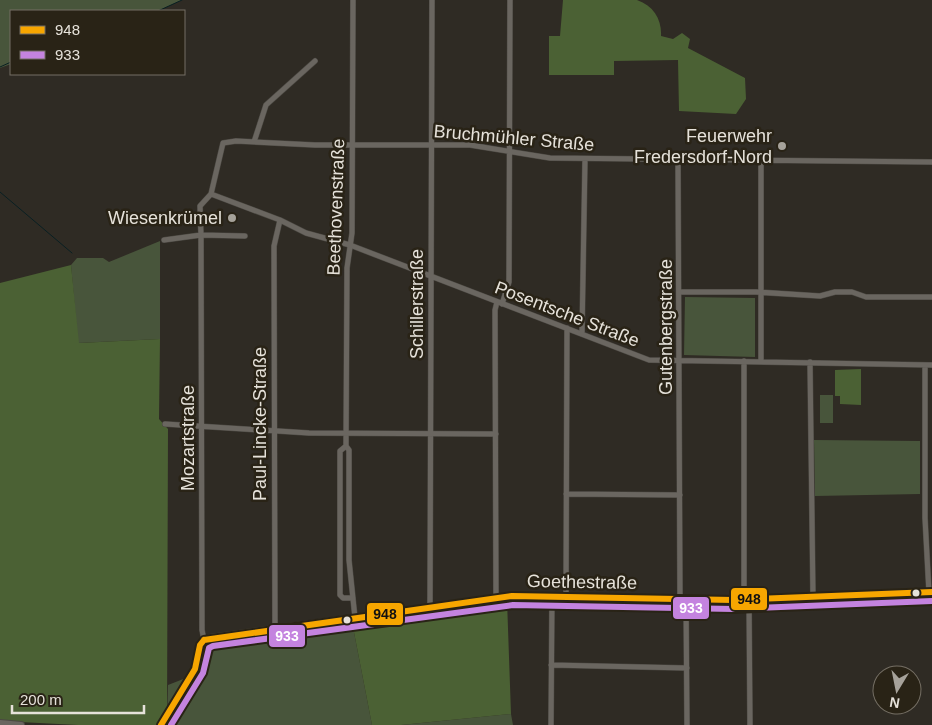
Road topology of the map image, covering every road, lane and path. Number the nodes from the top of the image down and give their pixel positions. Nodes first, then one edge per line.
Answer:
1 (353, 0) edge
2 (432, 0) edge
3 (510, 0) edge
4 (315, 61) dead end
5 (254, 142) junction
6 (352, 144) junction
7 (430, 144) junction
8 (510, 151) junction
9 (585, 159) junction
10 (678, 160) junction
11 (761, 160) junction
12 (932, 162) edge
13 (211, 194) junction
14 (280, 220) junction
15 (201, 235) junction
16 (245, 236) dead end
17 (164, 240) dead end
18 (350, 245) junction
19 (431, 276) junction
20 (679, 292) junction
21 (760, 293) junction
22 (932, 297) edge
23 (500, 303) junction
24 (567, 328) junction
25 (582, 334) junction
26 (679, 360) junction
27 (744, 361) junction
28 (762, 361) junction
29 (810, 362) junction
30 (925, 365) junction
31 (932, 365) edge
32 (165, 424) dead end
33 (202, 426) junction
34 (274, 431) junction
35 (347, 434) junction
36 (430, 434) junction
37 (496, 434) junction
38 (346, 446) junction
39 (925, 475) junction
40 (932, 475) edge
41 (566, 494) junction
42 (680, 495) junction
43 (931, 592) edge
44 (552, 596) junction
45 (566, 596) junction
46 (353, 598) junction
47 (496, 598) junction
48 (813, 598) junction
49 (683, 599) junction
50 (746, 600) junction
51 (430, 607) junction
52 (355, 618) junction
53 (275, 629) junction
54 (204, 640) junction
55 (551, 665) junction
56 (687, 668) junction
57 (0, 724) edge
58 (21, 725) edge
59 (161, 725) edge
60 (551, 725) edge
61 (688, 725) edge
62 (750, 725) edge

1 - 6 street, Beethovenstraße
2 - 7 street, Schillerstraße
3 - 8 street
4 - 5 street
5 - 6 street, Bruchmühler Straße
5 - 13 street, Bruchmühler Straße
6 - 7 street, Bruchmühler Straße
6 - 18 street, Beethovenstraße
7 - 8 street, Bruchmühler Straße
7 - 19 street, Schillerstraße
8 - 9 street, Bruchmühler Straße
8 - 23 street
9 - 10 street, Bruchmühler Straße
9 - 25 street
10 - 11 street, Bruchmühler Straße
10 - 20 street, Gutenbergstraße
11 - 12 street, Bruchmühler Straße
11 - 21 street
13 - 14 street, Posentsche Straße
13 - 15 street, Bruchmühler Straße
14 - 18 street, Posentsche Straße
14 - 34 street, Paul-Lincke-Straße
15 - 16 street
15 - 17 street
15 - 33 street, Mozartstraße
18 - 19 street, Posentsche Straße
18 - 35 street, Beethovenstraße
19 - 23 street, Posentsche Straße
19 - 36 street, Schillerstraße
20 - 21 street
20 - 26 street, Gutenbergstraße
21 - 22 street
21 - 28 street
23 - 24 street, Posentsche Straße
23 - 37 street
24 - 25 street, Posentsche Straße
24 - 41 street
25 - 26 street, Posentsche Straße
26 - 27 street, Posentsche Straße
26 - 42 street, Gutenbergstraße
27 - 28 street, Posentsche Straße
27 - 50 street
28 - 29 street, Posentsche Straße
29 - 30 street, Posentsche Straße
29 - 48 street
30 - 31 street, Posentsche Straße
30 - 39 street
32 - 33 street
33 - 34 street
33 - 54 street, Mozartstraße
34 - 35 street
34 - 53 street, Paul-Lincke-Straße
35 - 36 street
35 - 38 street, Beethovenstraße
36 - 37 street
36 - 51 street, Schillerstraße
37 - 47 street
38 - 46 street, Beethovenstraße
38 - 46 street, Beethovenstraße
39 - 40 street
39 - 43 street
41 - 42 street
41 - 45 street
42 - 49 street, Gutenbergstraße
43 - 48 street, Goethestraße
44 - 45 street, Goethestraße
44 - 47 street, Goethestraße
44 - 55 street
45 - 49 street, Goethestraße
46 - 52 street, Beethovenstraße
47 - 51 street, Goethestraße
48 - 50 street, Goethestraße
49 - 50 street, Goethestraße
49 - 56 street, Gutenbergstraße
50 - 62 street
51 - 52 street, Goethestraße
52 - 53 street, Goethestraße
53 - 54 street, Goethestraße
54 - 59 street
55 - 56 street
55 - 60 street
56 - 61 street, Gutenbergstraße
57 - 58 street

